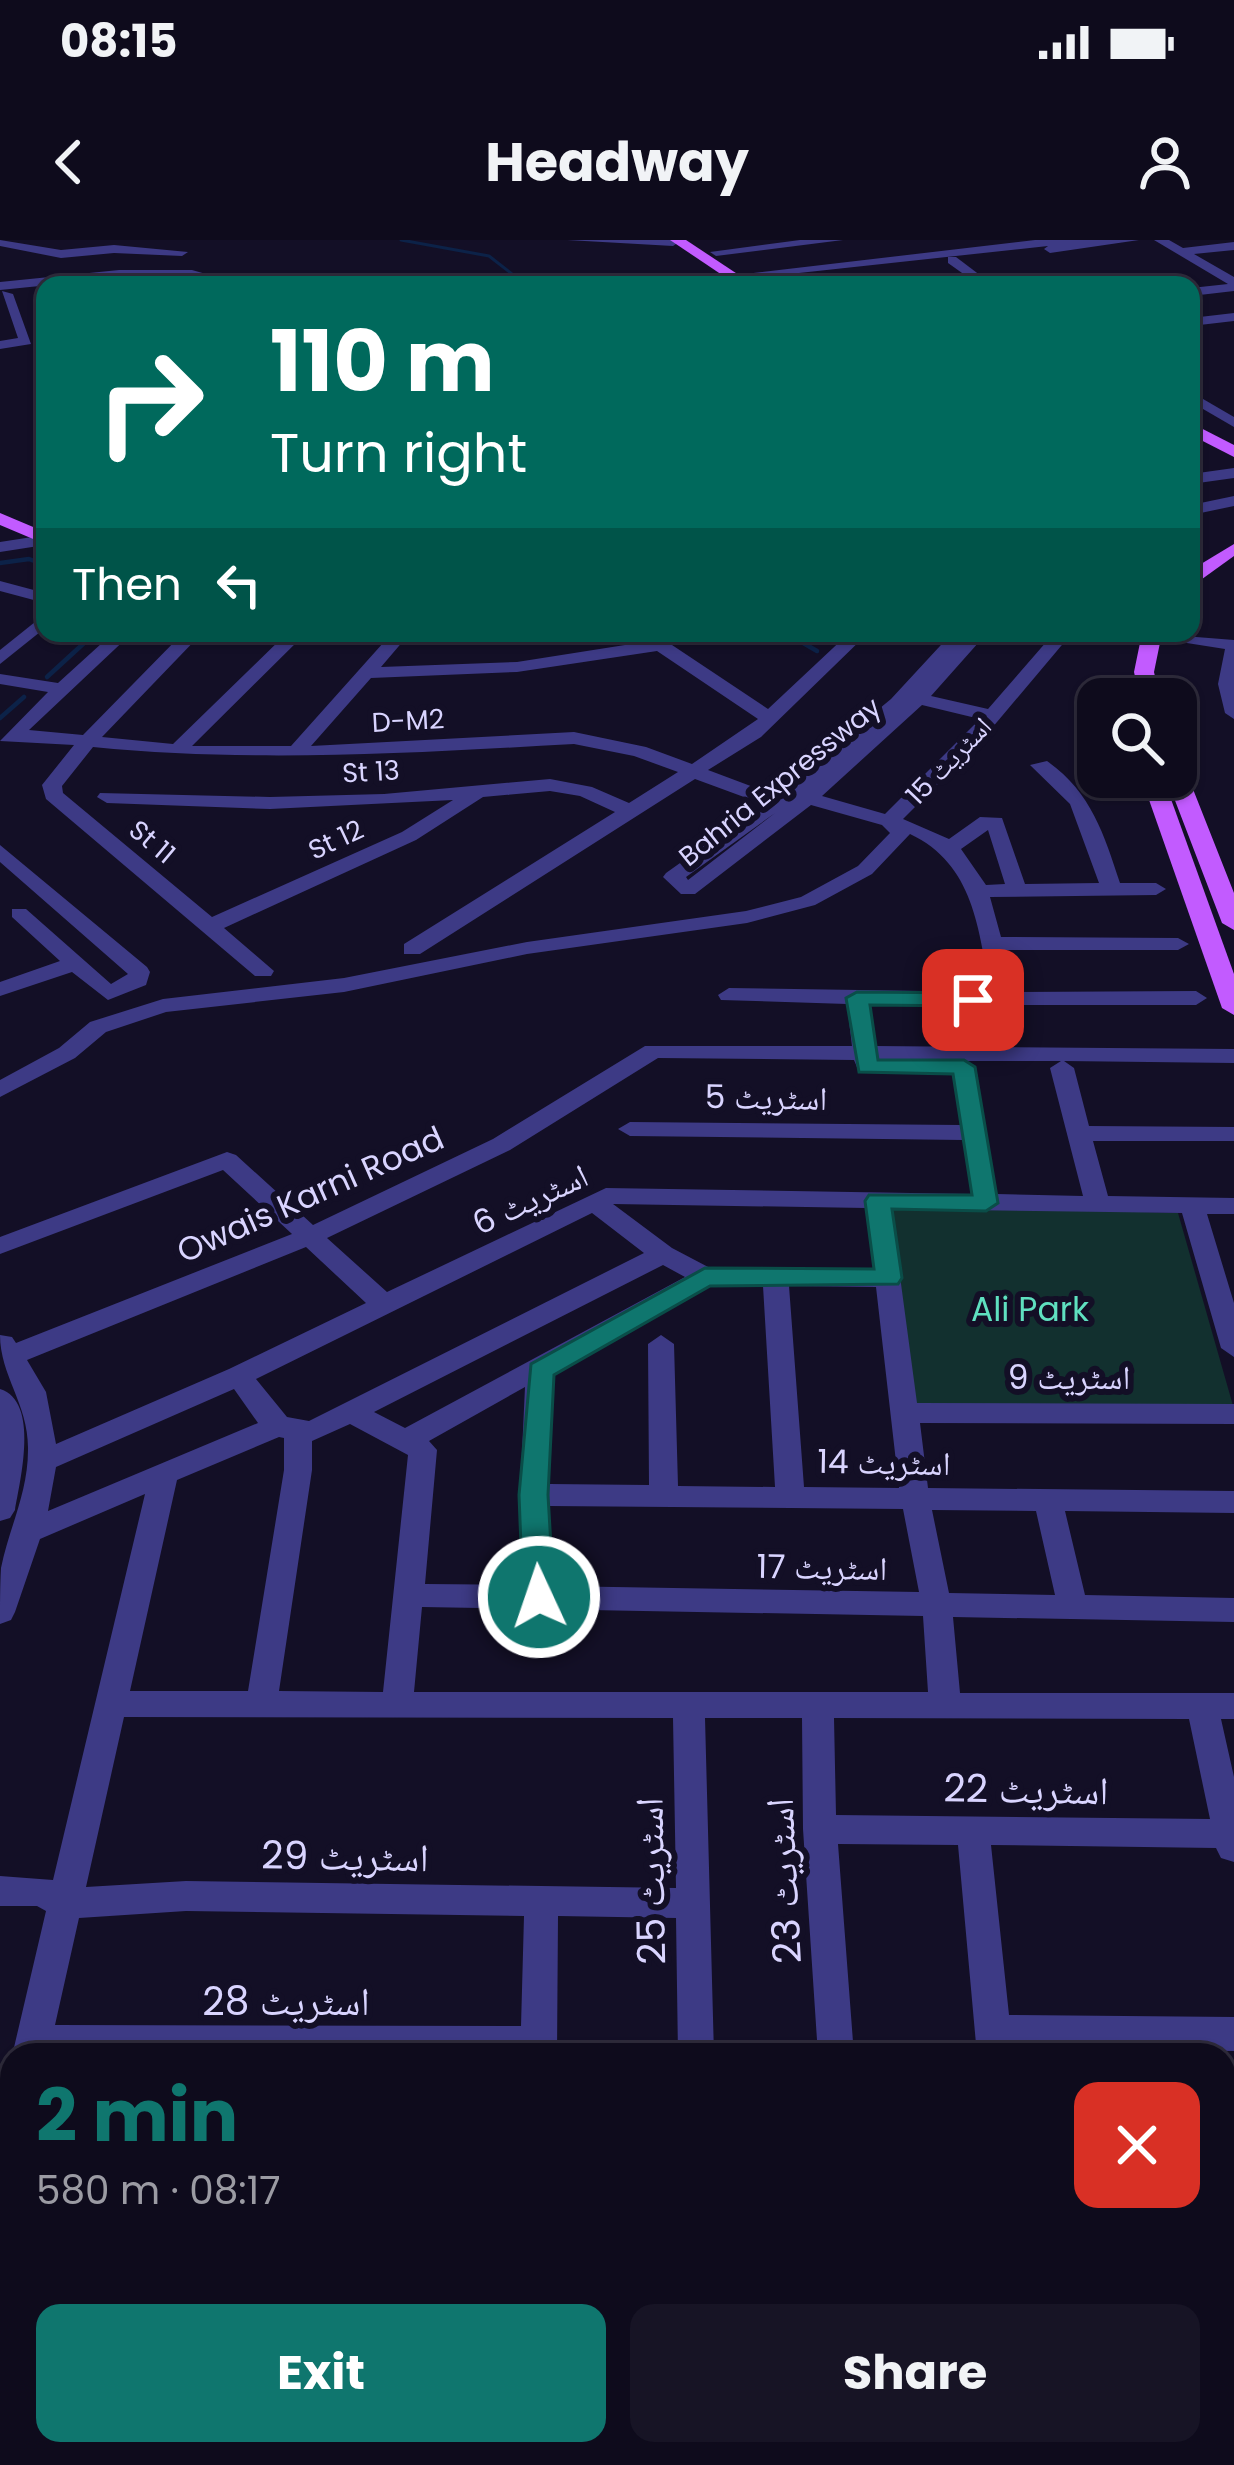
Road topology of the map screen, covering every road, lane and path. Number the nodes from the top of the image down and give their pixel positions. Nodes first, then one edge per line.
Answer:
1 (574, 240) edge
2 (695, 240) edge
3 (838, 240) edge
4 (922, 240) edge
5 (1069, 240) edge
6 (1133, 240) edge
7 (1160, 240) edge
8 (673, 241) edge
9 (0, 242) edge
10 (1234, 246) edge
11 (182, 251) dead end
12 (1182, 251) junction
13 (716, 252) junction
14 (946, 257) junction
15 (106, 276) edge
16 (137, 276) edge
17 (736, 276) edge
18 (739, 276) edge
19 (778, 276) edge
20 (815, 276) edge
21 (974, 276) edge
22 (1234, 285) edge
23 (36, 287) edge
24 (36, 290) edge
25 (1200, 291) edge
26 (2, 292) edge
27 (1234, 301) edge
28 (1200, 305) edge
29 (1234, 317) edge
30 (1211, 320) junction
31 (1200, 321) edge
32 (1234, 334) edge
33 (0, 345) edge
34 (1200, 402) edge
35 (1234, 423) edge
36 (1200, 439) edge
37 (1230, 463) edge
38 (1200, 472) edge
39 (1234, 501) edge
40 (1200, 507) edge
41 (0, 518) edge
42 (0, 531) edge
43 (1234, 538) edge
44 (36, 540) edge
45 (36, 542) edge
46 (36, 543) edge
47 (0, 547) edge
48 (1234, 549) edge
49 (1200, 557) edge
50 (1200, 571) edge
51 (0, 586) edge
52 (36, 596) edge
53 (36, 627) edge
54 (1200, 640) edge
55 (113, 642) edge
56 (183, 642) edge
57 (288, 642) edge
58 (393, 642) edge
59 (656, 642) edge
60 (850, 642) edge
61 (954, 642) edge
62 (970, 642) edge
63 (1055, 642) edge
64 (1130, 642) edge
65 (1151, 642) edge
66 (661, 645) junction
67 (1234, 645) edge
68 (0, 659) edge
69 (366, 673) junction
70 (1127, 678) edge
71 (1145, 678) edge
72 (0, 679) edge
73 (62, 689) junction
74 (920, 699) junction
75 (1234, 713) edge
76 (992, 716) junction
77 (770, 719) junction
78 (7, 740) edge
79 (84, 744) junction
80 (177, 750) junction
81 (296, 752) junction
82 (1040, 765) dead end
83 (694, 773) junction
84 (478, 791) junction
85 (107, 797) dead end
86 (1159, 798) edge
87 (1186, 798) edge
88 (792, 801) junction
89 (632, 812) junction
90 (889, 821) junction
91 (952, 846) junction
92 (0, 851) edge
93 (1111, 889) junction
94 (1156, 889) dead end
95 (46, 890) junction
96 (1017, 890) junction
97 (980, 891) junction
98 (1194, 895) junction
99 (1228, 895) edge
100 (9, 916) edge
101 (1234, 923) edge
102 (210, 926) junction
103 (991, 943) junction
104 (1178, 944) dead end
105 (412, 949) dead end
106 (73, 964) junction
107 (263, 971) dead end
108 (0, 988) edge
109 (729, 994) dead end
110 (857, 998) junction
111 (1196, 998) dead end
112 (1002, 999) junction
113 (1234, 1008) edge
114 (1234, 1056) edge
115 (867, 1060) junction
116 (964, 1067) junction
117 (1063, 1068) junction
118 (1234, 1068) edge
119 (0, 1090) edge
120 (630, 1129) dead end
121 (974, 1133) junction
122 (1079, 1133) junction
123 (1234, 1134) edge
124 (878, 1201) junction
125 (594, 1202) junction
126 (986, 1203) junction
127 (1099, 1204) junction
128 (1234, 1206) edge
129 (1193, 1208) junction
130 (308, 1236) junction
131 (0, 1246) edge
132 (663, 1255) junction
133 (775, 1275) junction
134 (705, 1277) junction
135 (889, 1278) junction
136 (386, 1306) junction
137 (661, 1344) dead end
138 (5, 1348) edge
139 (1234, 1348) edge
140 (540, 1370) junction
141 (239, 1376) junction
142 (0, 1399) edge
143 (350, 1412) junction
144 (903, 1413) junction
145 (1234, 1414) edge
146 (286, 1430) junction
147 (413, 1446) junction
148 (43, 1461) junction
149 (164, 1474) junction
150 (534, 1495) junction
151 (664, 1496) junction
152 (2, 1497) edge
153 (790, 1497) junction
154 (915, 1499) junction
155 (1048, 1500) junction
156 (1234, 1502) edge
157 (27, 1532) junction
158 (409, 1595) junction
159 (539, 1597) junction
160 (937, 1606) junction
161 (1073, 1608) junction
162 (1234, 1610) edge
163 (0, 1612) edge
164 (818, 1703) junction
165 (115, 1704) junction
166 (945, 1704) junction
167 (262, 1706) junction
168 (688, 1706) junction
169 (1218, 1706) edge
170 (397, 1707) junction
171 (820, 1829) junction
172 (973, 1831) junction
173 (1232, 1844) edge
174 (0, 1891) edge
175 (541, 1901) junction
176 (693, 1903) junction
177 (64, 1904) junction
178 (1234, 2034) edge
179 (33, 2043) edge
180 (539, 2043) edge
181 (696, 2043) edge
182 (835, 2043) edge
183 (993, 2043) edge

1 - 8 street
2 - 13 street
3 - 13 street
4 - 14 street
5 - 14 street
6 - 14 street
7 - 12 street
8 - 17 main road
9 - 11 street
10 - 12 street
12 - 22 street
13 - 18 street
14 - 19 street
14 - 20 street
14 - 21 street
15 - 16 street
22 - 25 street
23 - 26 street
24 - 26 street
26 - 33 street
27 - 28 street
29 - 30 street
30 - 31 street
30 - 32 street
34 - 35 street
36 - 37 main road
37 - 38 street
39 - 40 street
41 - 44 main road
42 - 45 main road
43 - 49 main road
46 - 47 street
48 - 50 main road
51 - 52 street
53 - 68 street
54 - 67 street
55 - 73 street
56 - 79 street
57 - 80 street
58 - 69 street
59 - 66 street
60 - 77 street
61 - 88 street, Bahria Expressway
62 - 74 street, Bahria Expressway
63 - 76 street, اسٹریٹ 15
64 - 70 main road
65 - 71 main road
66 - 69 street
66 - 77 street
67 - 75 street
69 - 81 street
72 - 73 street
73 - 78 street
74 - 76 street
74 - 88 street, Bahria Expressway
76 - 90 street, اسٹریٹ 15
77 - 83 street
78 - 79 street, D-M2
79 - 80 street, D-M2
79 - 102 street, St 11
80 - 81 street, D-M2
81 - 83 street, D-M2
82 - 93 street
83 - 88 street, D-M2
83 - 89 street
84 - 85 street, St 13
84 - 89 street, St 13
84 - 102 street, St 12
86 - 98 main road
87 - 99 main road
88 - 88 street, Bahria Expressway
88 - 90 street, D-M2
89 - 105 street
90 - 91 street, اسٹریٹ 15
90 - 119 street
91 - 96 street
91 - 97 street, اسٹریٹ 15
92 - 95 street
93 - 94 street
93 - 96 street
95 - 100 street
95 - 106 street
96 - 97 street
97 - 103 street, اسٹریٹ 15
98 - 99 street
98 - 113 main road
99 - 101 main road
100 - 106 street
102 - 107 street, St 11
103 - 104 street
103 - 112 street, اسٹریٹ 15
106 - 108 street
109 - 110 street
110 - 112 street
110 - 115 street
111 - 112 street
114 - 115 street, Owais Karni Road
115 - 116 street, Owais Karni Road
115 - 130 street, Owais Karni Road
116 - 117 street, Owais Karni Road
116 - 121 street
117 - 118 street, Owais Karni Road
117 - 122 street
120 - 121 street, اسٹریٹ 5
121 - 126 street
122 - 123 street
122 - 127 street
124 - 125 street, اسٹریٹ 6
124 - 126 street, اسٹریٹ 6
124 - 135 street
125 - 132 street
125 - 136 street, اسٹریٹ 6
126 - 127 street, اسٹریٹ 6
127 - 129 street, اسٹریٹ 6
128 - 129 street, اسٹریٹ 6
129 - 139 street
130 - 131 street
130 - 136 street
130 - 138 street, Owais Karni Road
132 - 134 street
132 - 143 street
133 - 134 street
133 - 135 street
133 - 153 street
134 - 140 street
135 - 144 street
136 - 141 street, اسٹریٹ 6
137 - 151 street
138 - 148 street
140 - 147 street
140 - 150 street
141 - 146 street
141 - 148 street, اسٹریٹ 6
142 - 152 street
143 - 146 street
143 - 147 street
144 - 145 street, اسٹریٹ 9
144 - 154 street
146 - 149 street
146 - 167 street
147 - 158 street
148 - 157 street
149 - 157 street
149 - 165 street
150 - 151 street, اسٹریٹ 14
150 - 159 street
151 - 153 street, اسٹریٹ 14
153 - 154 street, اسٹریٹ 14
154 - 155 street, اسٹریٹ 14
154 - 160 street
155 - 156 street, اسٹریٹ 14
155 - 161 street
157 - 163 street
158 - 159 street, اسٹریٹ 17
158 - 170 street
159 - 160 street, اسٹریٹ 17
160 - 161 street, اسٹریٹ 17
160 - 166 street
161 - 162 street, اسٹریٹ 17
164 - 166 street
164 - 168 street
164 - 171 street, اسٹریٹ 23
165 - 167 street
165 - 177 street
166 - 169 street
167 - 170 street
168 - 170 street
168 - 176 street, اسٹریٹ 25
169 - 173 street
171 - 172 street, اسٹریٹ 22
171 - 182 street, اسٹریٹ 23
172 - 173 street, اسٹریٹ 22
172 - 183 street
174 - 177 street, اسٹریٹ 29
175 - 176 street, اسٹریٹ 29
175 - 177 street, اسٹریٹ 29
175 - 180 street
176 - 181 street, اسٹریٹ 25
177 - 179 street
178 - 183 street

